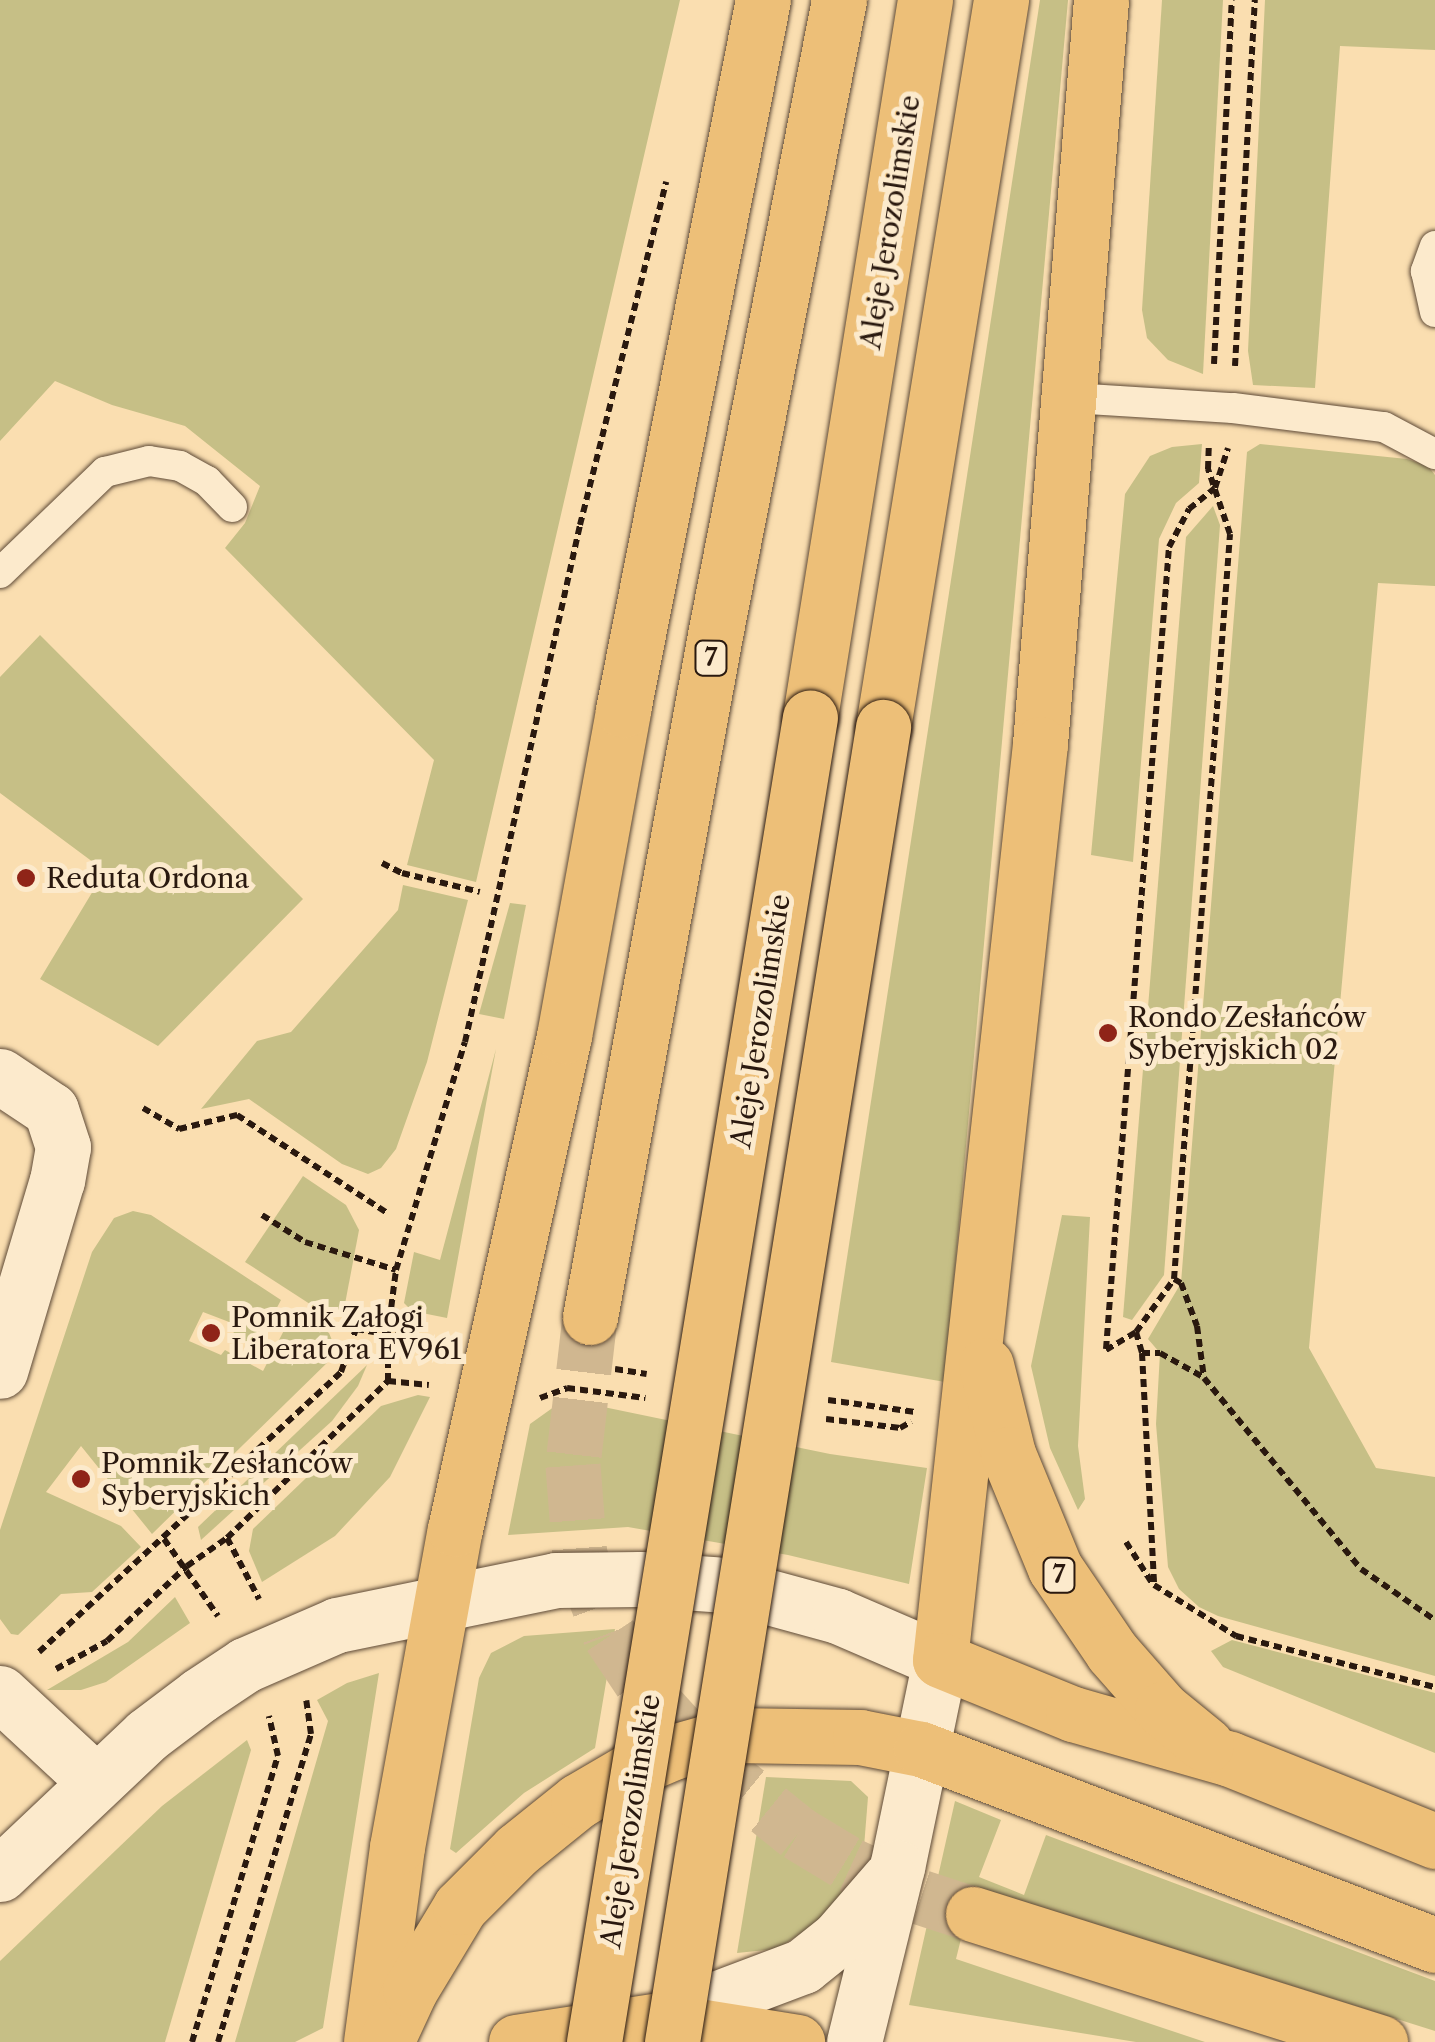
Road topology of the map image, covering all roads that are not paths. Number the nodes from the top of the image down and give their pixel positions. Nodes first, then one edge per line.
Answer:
1 (763, 0) edge
2 (840, 0) edge
3 (924, 0) edge
4 (1001, 0) edge
5 (1102, 0) edge
6 (1435, 246) edge
7 (1435, 312) edge
8 (1072, 398) junction
9 (1435, 454) edge
10 (232, 507) dead end
11 (0, 573) edge
12 (0, 1076) edge
13 (590, 1317) tunnel mouth
14 (978, 1334) junction
15 (0, 1371) edge
16 (441, 1601) junction
17 (940, 1660) junction
18 (5, 1698) edge
19 (921, 1750) junction
20 (1230, 1760) junction
21 (96, 1782) junction
22 (1435, 1841) edge
23 (897, 1867) junction
24 (0, 1874) edge
25 (973, 1914) tunnel mouth
26 (1435, 1945) edge
27 (666, 2031) edge
28 (372, 2042) edge
29 (386, 2042) edge
30 (516, 2042) edge
31 (594, 2042) edge
32 (796, 2042) edge
33 (854, 2042) edge
34 (1380, 2042) edge

1 - 16 main road
2 - 13 main road, 7
3 - 31 main road, Aleje Jerozolimskie, bridge
4 - 27 main road, bridge
5 - 8 main road, 7
6 - 7 lane
8 - 9 lane
8 - 14 main road, 7
10 - 11 lane
12 - 15 main road
14 - 17 main road
14 - 20 main road, 7
16 - 17 main road
16 - 21 main road
16 - 28 main road
17 - 19 main road
17 - 20 main road
18 - 21 main road
19 - 23 main road
19 - 26 main road
19 - 29 main road
20 - 22 main road, 7
21 - 24 main road
23 - 27 main road
23 - 33 main road
25 - 34 main road
27 - 30 main road
27 - 32 main road

